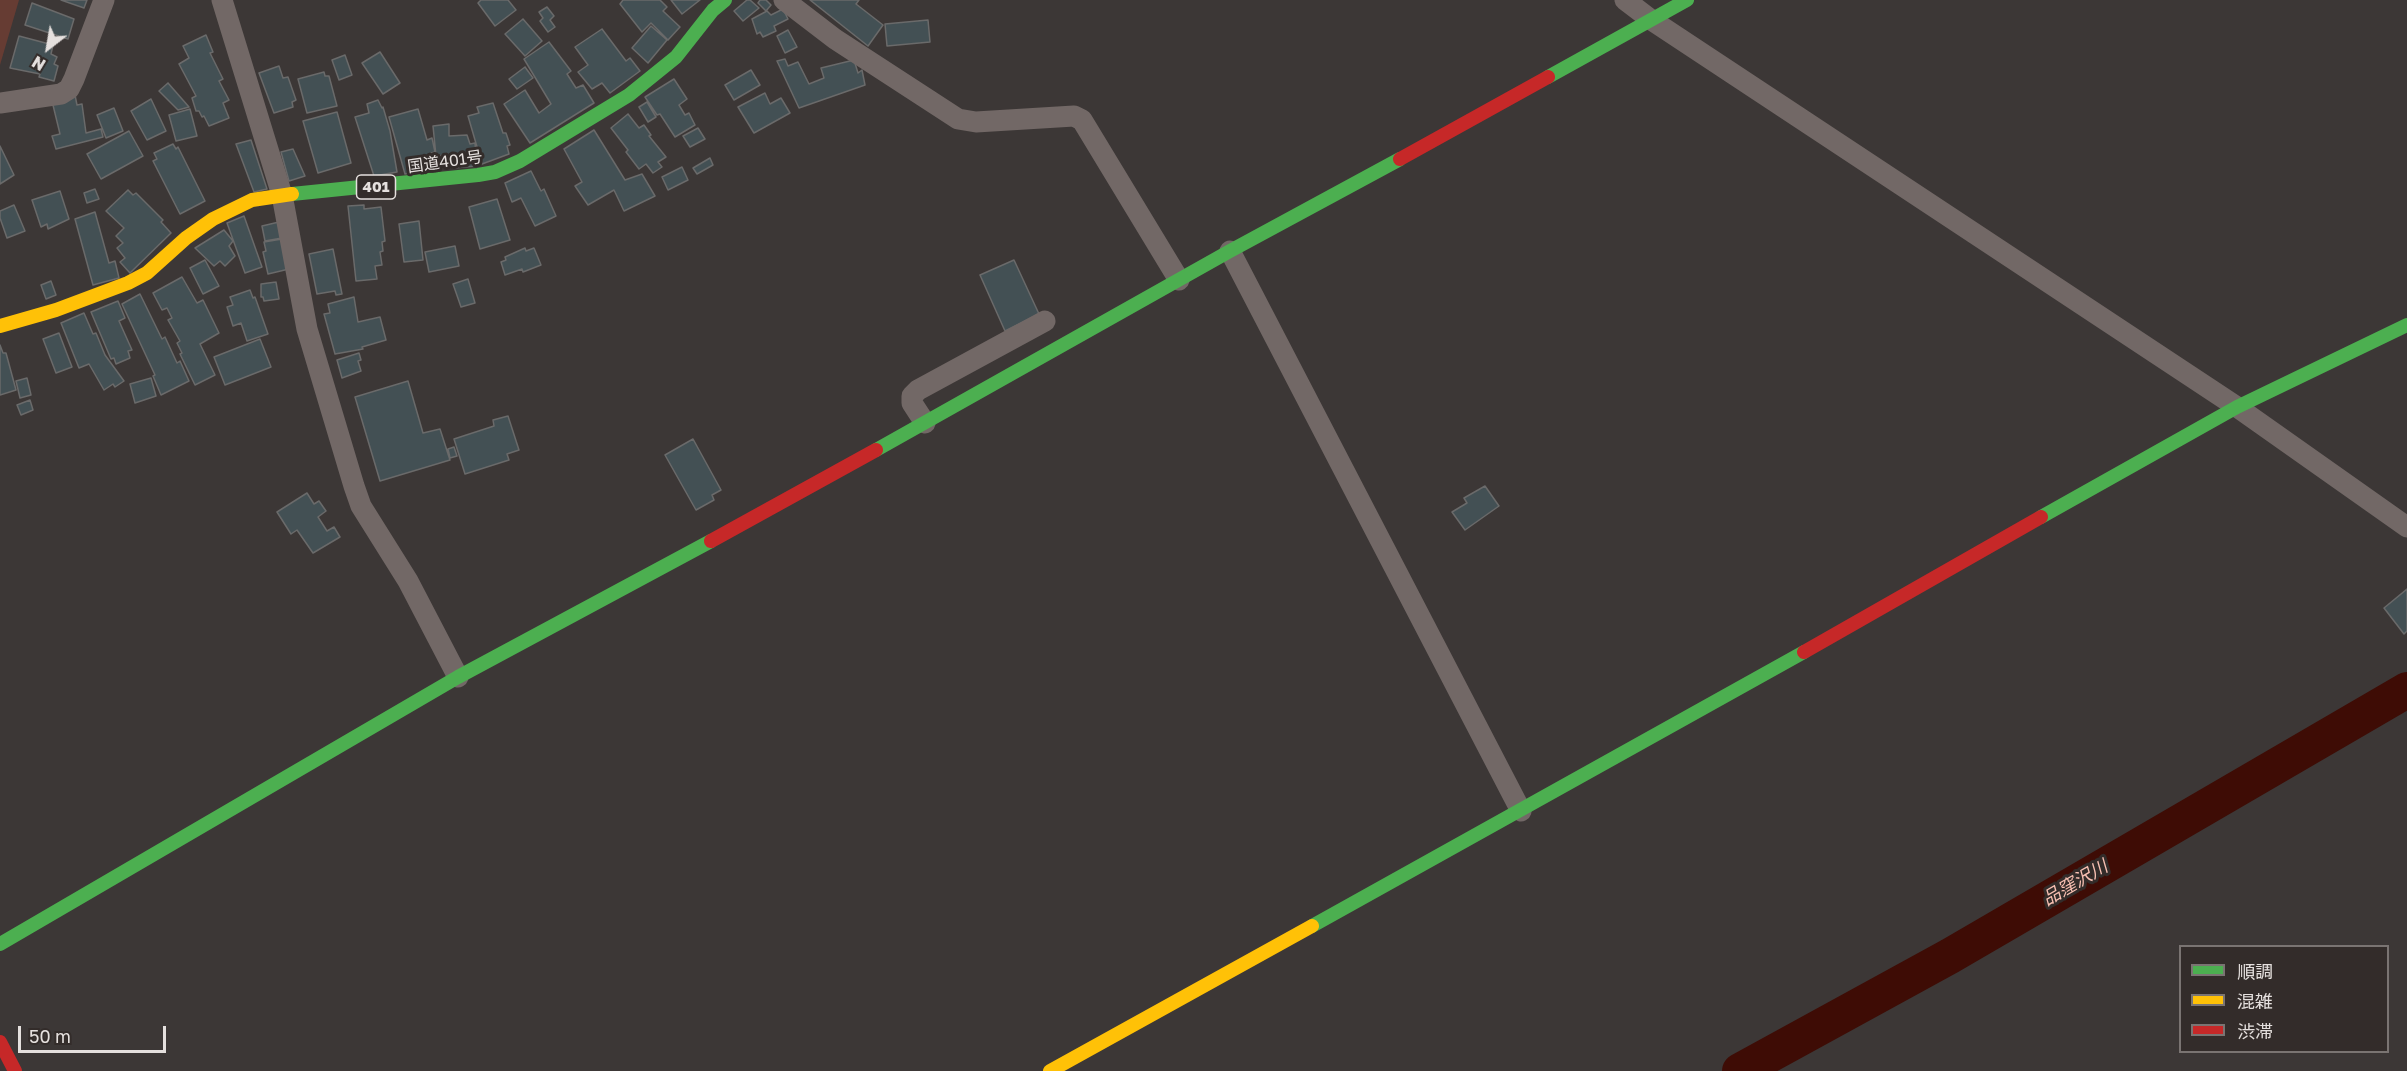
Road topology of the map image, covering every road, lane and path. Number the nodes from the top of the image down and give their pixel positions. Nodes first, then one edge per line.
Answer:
1 (104, 0) edge
2 (222, 0) edge
3 (725, 0) edge
4 (784, 0) edge
5 (1624, 0) edge
6 (1687, 0) edge
7 (1650, 19) junction
8 (0, 103) edge
9 (282, 195) junction
10 (1230, 251) junction
11 (1179, 280) junction
12 (1045, 321) dead end
13 (2407, 325) edge
14 (0, 326) edge
15 (2237, 407) junction
16 (925, 423) junction
17 (2407, 526) edge
18 (458, 677) junction
19 (1521, 811) junction
20 (0, 944) edge
21 (0, 1042) edge
22 (15, 1071) edge
23 (1050, 1071) edge

1 - 8 street
2 - 9 street
3 - 9 main road, 国道401号 / 401
4 - 11 street
5 - 7 street
6 - 7 main road
7 - 10 main road
7 - 15 street
9 - 14 main road, 国道401号 / 401
9 - 18 street
10 - 11 main road
10 - 19 street
11 - 16 main road
12 - 16 street
13 - 15 main road
15 - 17 street
15 - 19 main road
16 - 18 main road
18 - 20 main road
19 - 23 main road
21 - 22 main road

